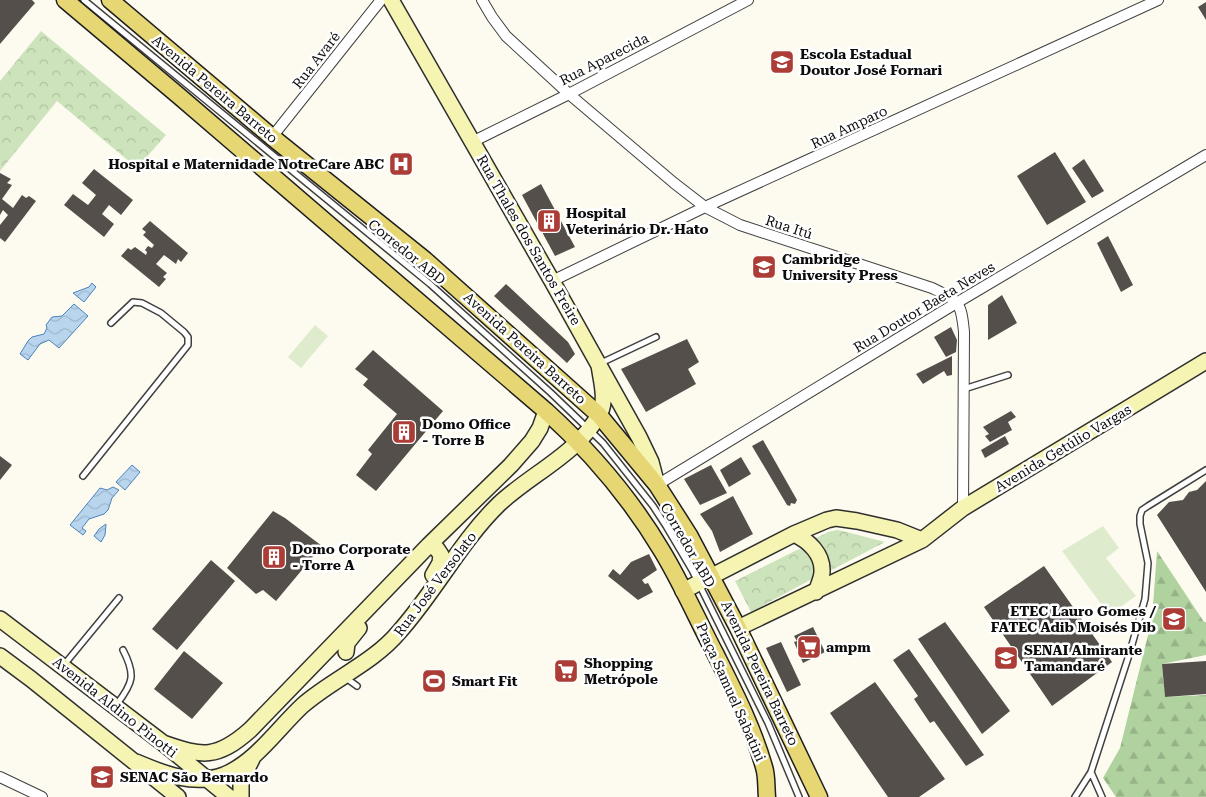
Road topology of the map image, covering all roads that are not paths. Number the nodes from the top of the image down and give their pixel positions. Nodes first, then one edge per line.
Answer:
1 (65, 0) edge
2 (84, 0) edge
3 (110, 0) edge
4 (381, 0) edge
5 (391, 0) edge
6 (482, 0) edge
7 (748, 0) edge
8 (1158, 0) edge
9 (569, 94) junction
10 (272, 137) junction
11 (472, 142) junction
12 (1206, 155) edge
13 (705, 208) junction
14 (552, 281) junction
15 (958, 302) junction
16 (111, 323) dead end
17 (656, 337) dead end
18 (1206, 361) edge
19 (599, 365) junction
20 (1008, 374) dead end
21 (963, 389) junction
22 (546, 411) junction
23 (599, 415) junction
24 (589, 428) junction
25 (577, 442) junction
26 (1206, 470) edge
27 (83, 476) dead end
28 (657, 485) junction
29 (963, 508) junction
30 (794, 534) junction
31 (922, 540) junction
32 (429, 545) junction
33 (705, 579) junction
34 (684, 591) junction
35 (816, 592) junction
36 (119, 598) dead end
37 (416, 610) junction
38 (0, 619) edge
39 (738, 628) junction
40 (340, 647) junction
41 (123, 650) dead end
42 (0, 656) edge
43 (360, 665) junction
44 (63, 667) junction
45 (343, 676) junction
46 (357, 686) dead end
47 (115, 707) junction
48 (163, 743) junction
49 (257, 752) junction
50 (136, 762) junction
51 (765, 768) junction
52 (1091, 772) junction
53 (0, 777) edge
54 (208, 779) junction
55 (42, 797) edge
56 (178, 797) edge
57 (229, 797) edge
58 (241, 797) edge
59 (767, 797) edge
60 (777, 797) edge
61 (799, 797) edge
62 (819, 797) edge
63 (1075, 797) edge
64 (1102, 797) edge

1 - 22 main road, Avenida Pereira Barreto
2 - 24 lane, Corredor ABD
3 - 10 main road, Avenida Pereira Barreto
4 - 10 street, Rua Avaré
5 - 11 street, Rua Thales dos Santos Freire
6 - 9 street, Rua Itú
7 - 9 street, Rua Aparecida
8 - 13 street, Rua Amparo
9 - 11 street, Rua Aparecida
9 - 13 street, Rua Itú
10 - 23 main road, Avenida Pereira Barreto
11 - 14 street, Rua Thales dos Santos Freire
12 - 15 street, Rua Doutor Baeta Neves
13 - 14 street, Rua Amparo
13 - 15 street, Rua Itú
14 - 19 street, Rua Thales dos Santos Freire
15 - 21 street
15 - 28 street, Rua Doutor Baeta Neves
16 - 27 lane
17 - 19 lane
18 - 29 street, Avenida Getúlio Vargas
19 - 23 street
19 - 28 street, Rua Thales dos Santos Freire
20 - 21 lane
21 - 29 street
22 - 25 main road, Avenida Pereira Barreto
22 - 32 street, Rua José Versolato
23 - 24 street, Rua José Versolato
23 - 28 main road, Avenida Pereira Barreto
24 - 25 street, Rua José Versolato
24 - 33 lane, Corredor ABD
25 - 34 main road, Avenida Pereira Barreto
25 - 37 street, Rua José Versolato
26 - 52 lane
28 - 33 main road, Avenida Pereira Barreto
29 - 31 street, Avenida Getúlio Vargas
30 - 31 street
30 - 33 street
30 - 35 street
31 - 35 street, Avenida Getúlio Vargas
32 - 37 street
32 - 40 street, Rua José Versolato
33 - 34 street
33 - 39 main road, Avenida Pereira Barreto
33 - 61 lane, Corredor ABD
34 - 51 main road, Praça Samuel Sabatini
35 - 39 street, Avenida Getúlio Vargas
36 - 44 lane
37 - 43 street, Rua José Versolato
38 - 44 street, Avenida Aldino Pinotti
39 - 62 main road, Avenida Pereira Barreto
40 - 43 street
40 - 48 street, Rua José Versolato
41 - 47 lane
42 - 50 street
43 - 45 street, Rua José Versolato
44 - 47 street, Avenida Aldino Pinotti
45 - 46 lane
45 - 49 street, Rua José Versolato
47 - 48 street, Avenida Aldino Pinotti
48 - 54 street, Avenida Aldino Pinotti
49 - 54 street, Rua José Versolato
49 - 58 street
50 - 54 street, Rua José Versolato
50 - 56 street
51 - 59 main road, Praça Samuel Sabatini
51 - 60 main road
52 - 63 lane
52 - 64 lane
53 - 55 street
54 - 57 street, Avenida Aldino Pinotti

